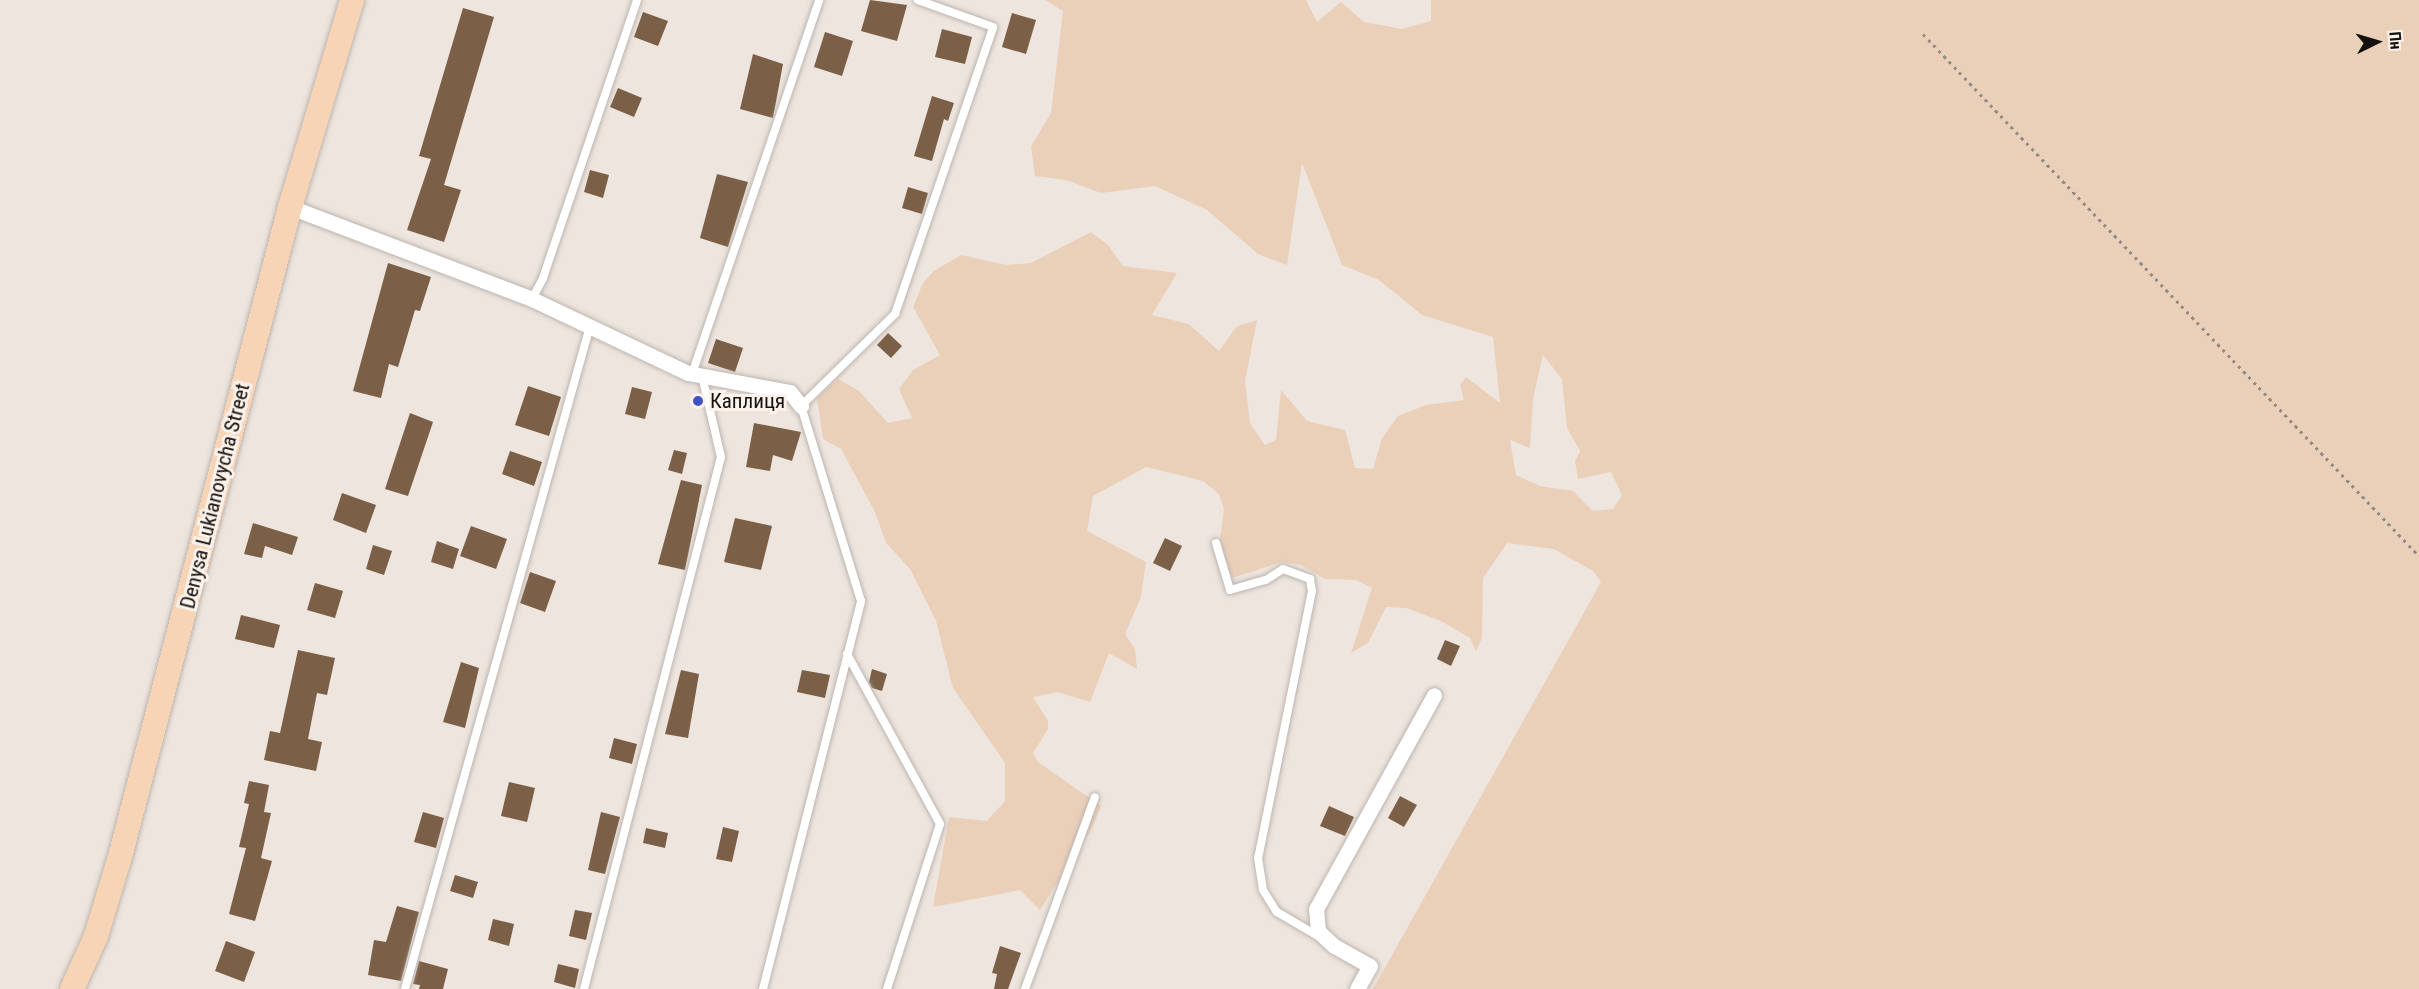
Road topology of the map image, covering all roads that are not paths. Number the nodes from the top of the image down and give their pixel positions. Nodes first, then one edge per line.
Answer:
1 (352, 0) edge
2 (637, 0) edge
3 (819, 0) edge
4 (918, 0) edge
5 (290, 207) junction
6 (532, 298) junction
7 (590, 326) junction
8 (697, 375) junction
9 (801, 406) junction
10 (1216, 543) dead end
11 (847, 654) junction
12 (1434, 695) dead end
13 (1095, 797) dead end
14 (1334, 946) junction
15 (72, 989) edge
16 (405, 989) edge
17 (584, 989) edge
18 (763, 989) edge
19 (887, 989) edge
20 (1025, 989) edge
21 (1357, 989) edge

1 - 5 highway, Denysa Lukianovycha Street
2 - 6 lane
3 - 8 lane
4 - 9 lane
5 - 6 street
5 - 15 highway, Denysa Lukianovycha Street
6 - 7 street
7 - 8 street
7 - 16 lane
8 - 9 street
8 - 17 lane
9 - 11 lane
10 - 14 lane
11 - 18 lane
11 - 19 lane
12 - 14 street
13 - 20 lane
14 - 21 street

